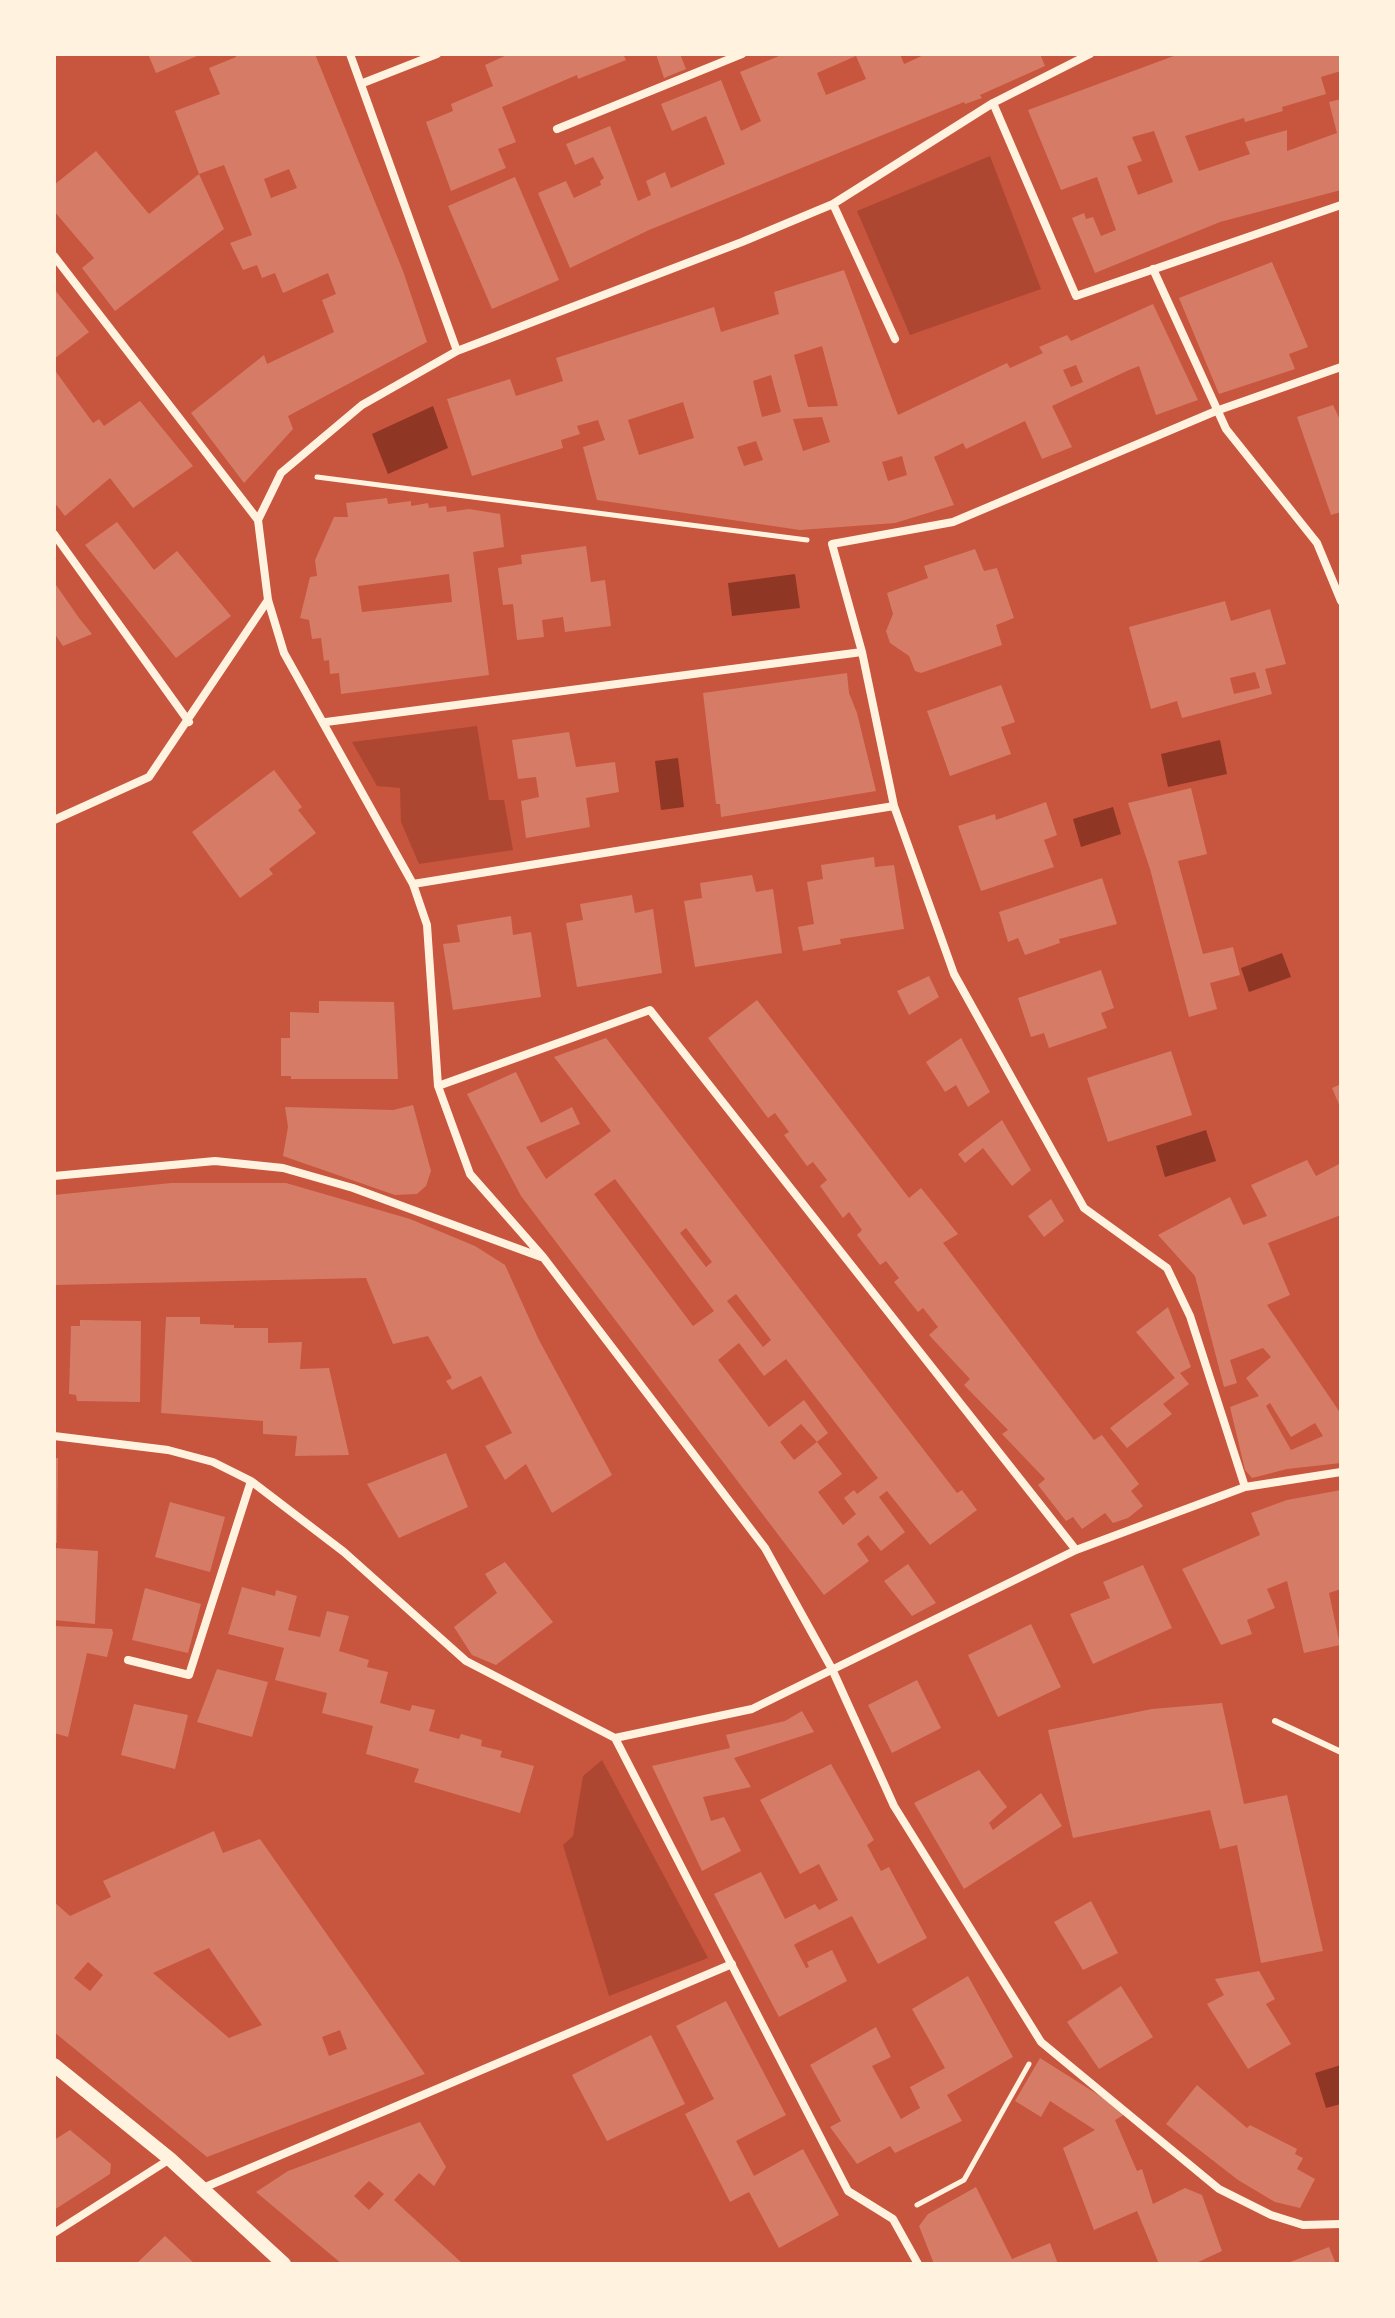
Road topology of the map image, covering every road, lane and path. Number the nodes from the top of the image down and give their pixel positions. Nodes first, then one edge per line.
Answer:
1 (350, 54) edge
2 (437, 54) edge
3 (742, 54) edge
4 (1090, 54) edge
5 (1065, 58) edge
6 (363, 83) junction
7 (993, 103) junction
8 (557, 129) dead end
9 (833, 204) junction
10 (1341, 205) edge
11 (54, 256) edge
12 (1153, 269) junction
13 (895, 339) dead end
14 (457, 351) junction
15 (1341, 367) edge
16 (1216, 411) junction
17 (281, 473) junction
18 (258, 520) junction
19 (54, 534) edge
20 (832, 544) junction
21 (268, 600) junction
22 (1341, 601) edge
23 (862, 652) junction
24 (189, 722) junction
25 (326, 722) junction
26 (894, 806) junction
27 (54, 820) edge
28 (413, 884) junction
29 (438, 1086) junction
30 (54, 1176) edge
31 (543, 1257) junction
32 (54, 1436) edge
33 (1341, 1472) edge
34 (251, 1481) junction
35 (1245, 1487) junction
36 (1076, 1550) junction
37 (128, 1660) dead end
38 (832, 1669) junction
39 (1275, 1721) dead end
40 (615, 1738) junction
41 (1341, 1752) edge
42 (732, 1964) junction
43 (1041, 2042) junction
44 (54, 2065) edge
45 (170, 2159) junction
46 (203, 2188) junction
47 (893, 2219) junction
48 (1341, 2224) edge
49 (54, 2233) edge
50 (284, 2264) edge
51 (918, 2264) edge

1 - 6 street
2 - 6 street
3 - 8 street
4 - 5 street
5 - 7 street
6 - 14 street
7 - 9 street
7 - 12 street
9 - 13 street
9 - 14 street
10 - 12 street
11 - 18 street
12 - 16 street
14 - 17 street
15 - 16 street
16 - 20 street
16 - 22 street
17 - 18 street
17 - 20 path
18 - 21 street
19 - 24 street
20 - 23 street
21 - 24 street
21 - 25 street
23 - 25 street
23 - 26 street
24 - 27 street
25 - 28 street
26 - 28 street
26 - 35 street
28 - 29 street
29 - 31 street
29 - 36 street
30 - 31 street
31 - 38 street
32 - 34 street
33 - 35 street
34 - 37 street
34 - 40 street
35 - 36 street
36 - 38 street
38 - 40 street
38 - 43 street
39 - 41 lane
40 - 42 street
42 - 46 street
42 - 47 street
43 - 47 path
43 - 48 street
44 - 45 street
45 - 46 street
45 - 49 street
46 - 50 street
47 - 51 street

